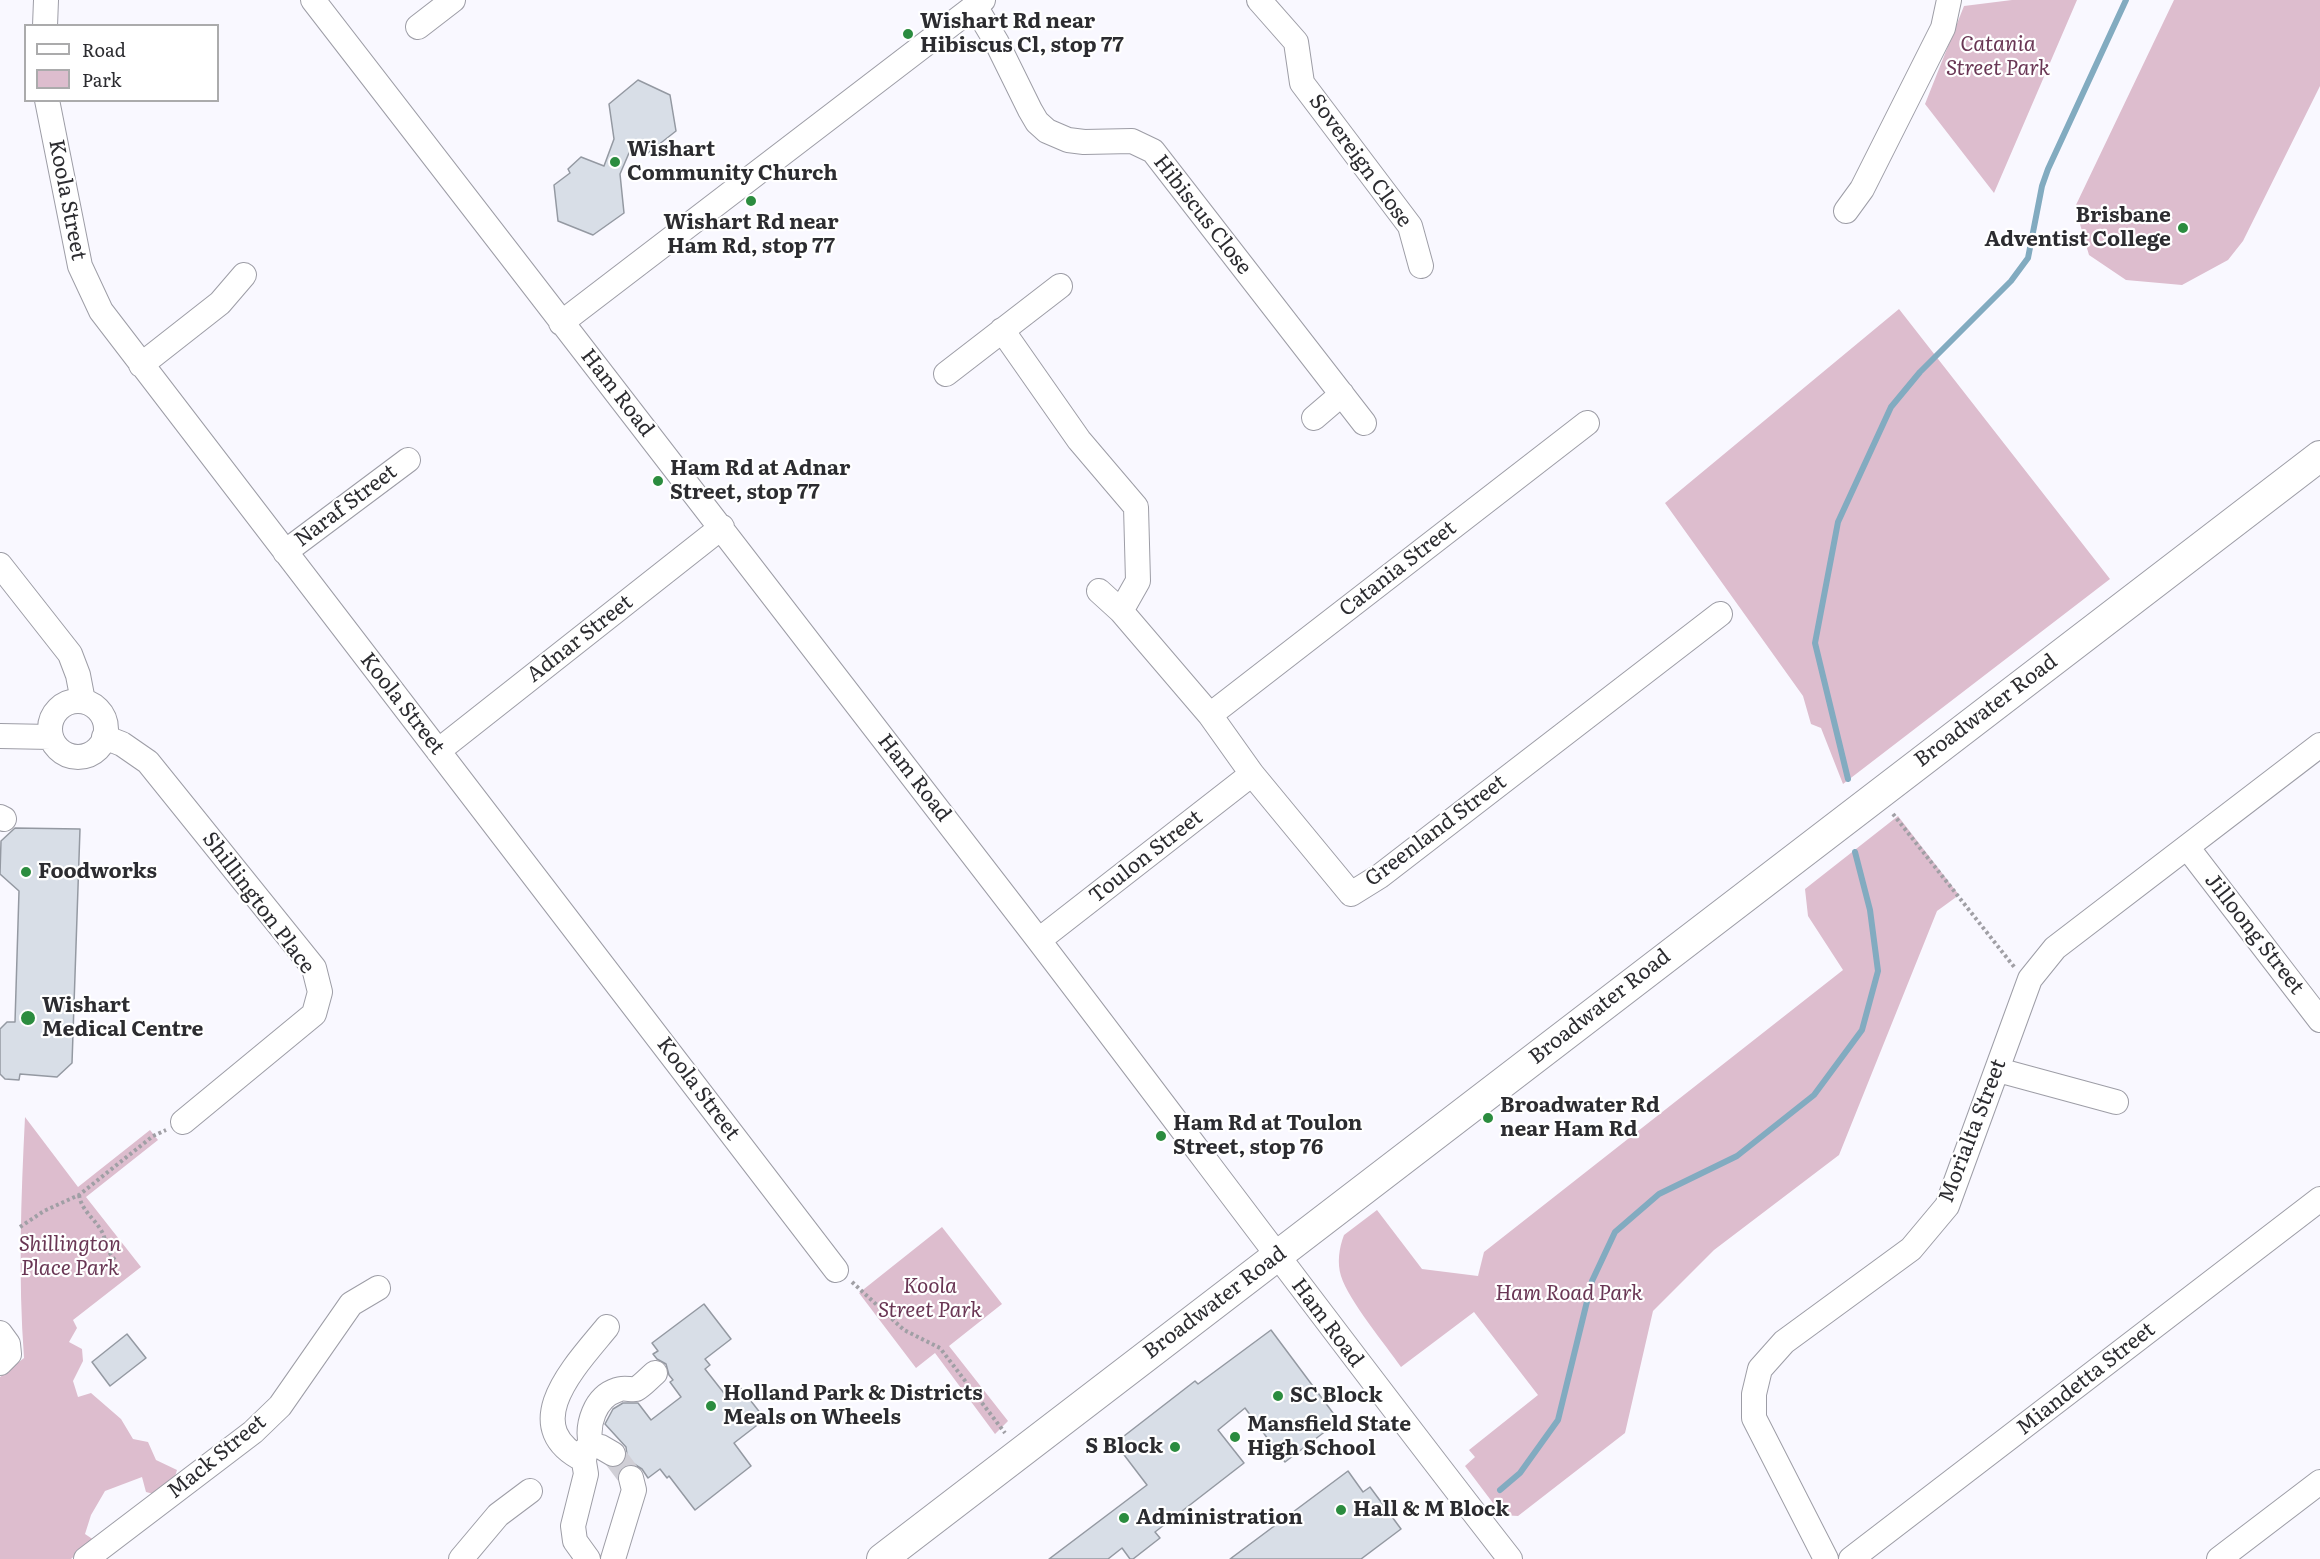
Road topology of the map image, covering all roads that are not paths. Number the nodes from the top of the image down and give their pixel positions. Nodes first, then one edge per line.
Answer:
1 (46, 0) edge
2 (314, 0) edge
3 (453, 0) edge
4 (1259, 0) edge
5 (1949, 0) edge
6 (979, 3) edge
7 (45, 24) edge
8 (418, 27) dead end
9 (47, 102) edge
10 (1846, 211) dead end
11 (1421, 266) dead end
12 (244, 275) dead end
13 (1060, 286) dead end
14 (561, 323) junction
15 (1002, 330) junction
16 (141, 365) junction
17 (946, 374) dead end
18 (1342, 394) junction
19 (1314, 418) dead end
20 (1364, 423) dead end
21 (1587, 423) dead end
22 (2320, 456) edge
23 (408, 460) dead end
24 (722, 527) junction
25 (285, 552) junction
26 (0, 565) edge
27 (1099, 591) dead end
28 (1121, 610) junction
29 (1720, 614) dead end
30 (83, 701) junction
31 (1210, 715) junction
32 (0, 736) edge
33 (51, 737) junction
34 (104, 737) junction
35 (2320, 745) edge
36 (438, 751) junction
37 (1252, 774) junction
38 (2187, 847) junction
39 (1039, 940) junction
40 (2320, 1019) edge
41 (1998, 1070) junction
42 (2116, 1102) dead end
43 (183, 1122) road end
44 (2320, 1198) edge
45 (1277, 1256) junction
46 (836, 1270) road end
47 (378, 1288) dead end
48 (0, 1316) edge
49 (607, 1327) dead end
50 (3, 1347) edge
51 (655, 1373) dead end
52 (596, 1453) junction
53 (631, 1478) tunnel mouth
54 (2320, 1482) edge
55 (530, 1491) dead end
56 (86, 1559) edge
57 (460, 1559) edge
58 (588, 1559) edge
59 (613, 1559) edge
60 (882, 1559) edge
61 (1510, 1559) edge
62 (1826, 1559) edge
63 (1851, 1559) edge
64 (2219, 1559) edge

1 - 7 street
2 - 14 street, Ham Road
3 - 8 street
4 - 11 street, Sovereign Close
5 - 10 street
6 - 14 street
6 - 18 street, Hibiscus Close
9 - 16 street, Koola Street
12 - 16 street
13 - 15 street
14 - 24 street, Ham Road
15 - 17 street
15 - 28 street
16 - 25 street, Koola Street
18 - 19 street
18 - 20 street, Hibiscus Close
21 - 31 street, Catania Street
22 - 45 main road, Broadwater Road
23 - 25 street, Naraf Street
24 - 36 street, Adnar Street
24 - 39 street, Ham Road
25 - 36 street, Koola Street
26 - 30 street
27 - 28 street, Greenland Street
28 - 31 street, Greenland Street
29 - 37 street, Greenland Street
30 - 33 street
30 - 34 street
31 - 37 street, Greenland Street
32 - 33 street
33 - 34 street
34 - 43 street, Shillington Place
35 - 38 street, Morialta Street
36 - 46 street, Koola Street
37 - 39 street, Toulon Street
38 - 40 street, Jilloong Street
38 - 41 street, Morialta Street
39 - 45 street, Ham Road
41 - 42 street
41 - 62 street, Morialta Street
44 - 63 street, Miandetta Street
45 - 60 main road, Broadwater Road
45 - 61 street, Ham Road
47 - 56 street, Mack Street
48 - 50 street
49 - 52 street
51 - 52 street
52 - 58 street
53 - 59 street
54 - 64 street
55 - 57 street

